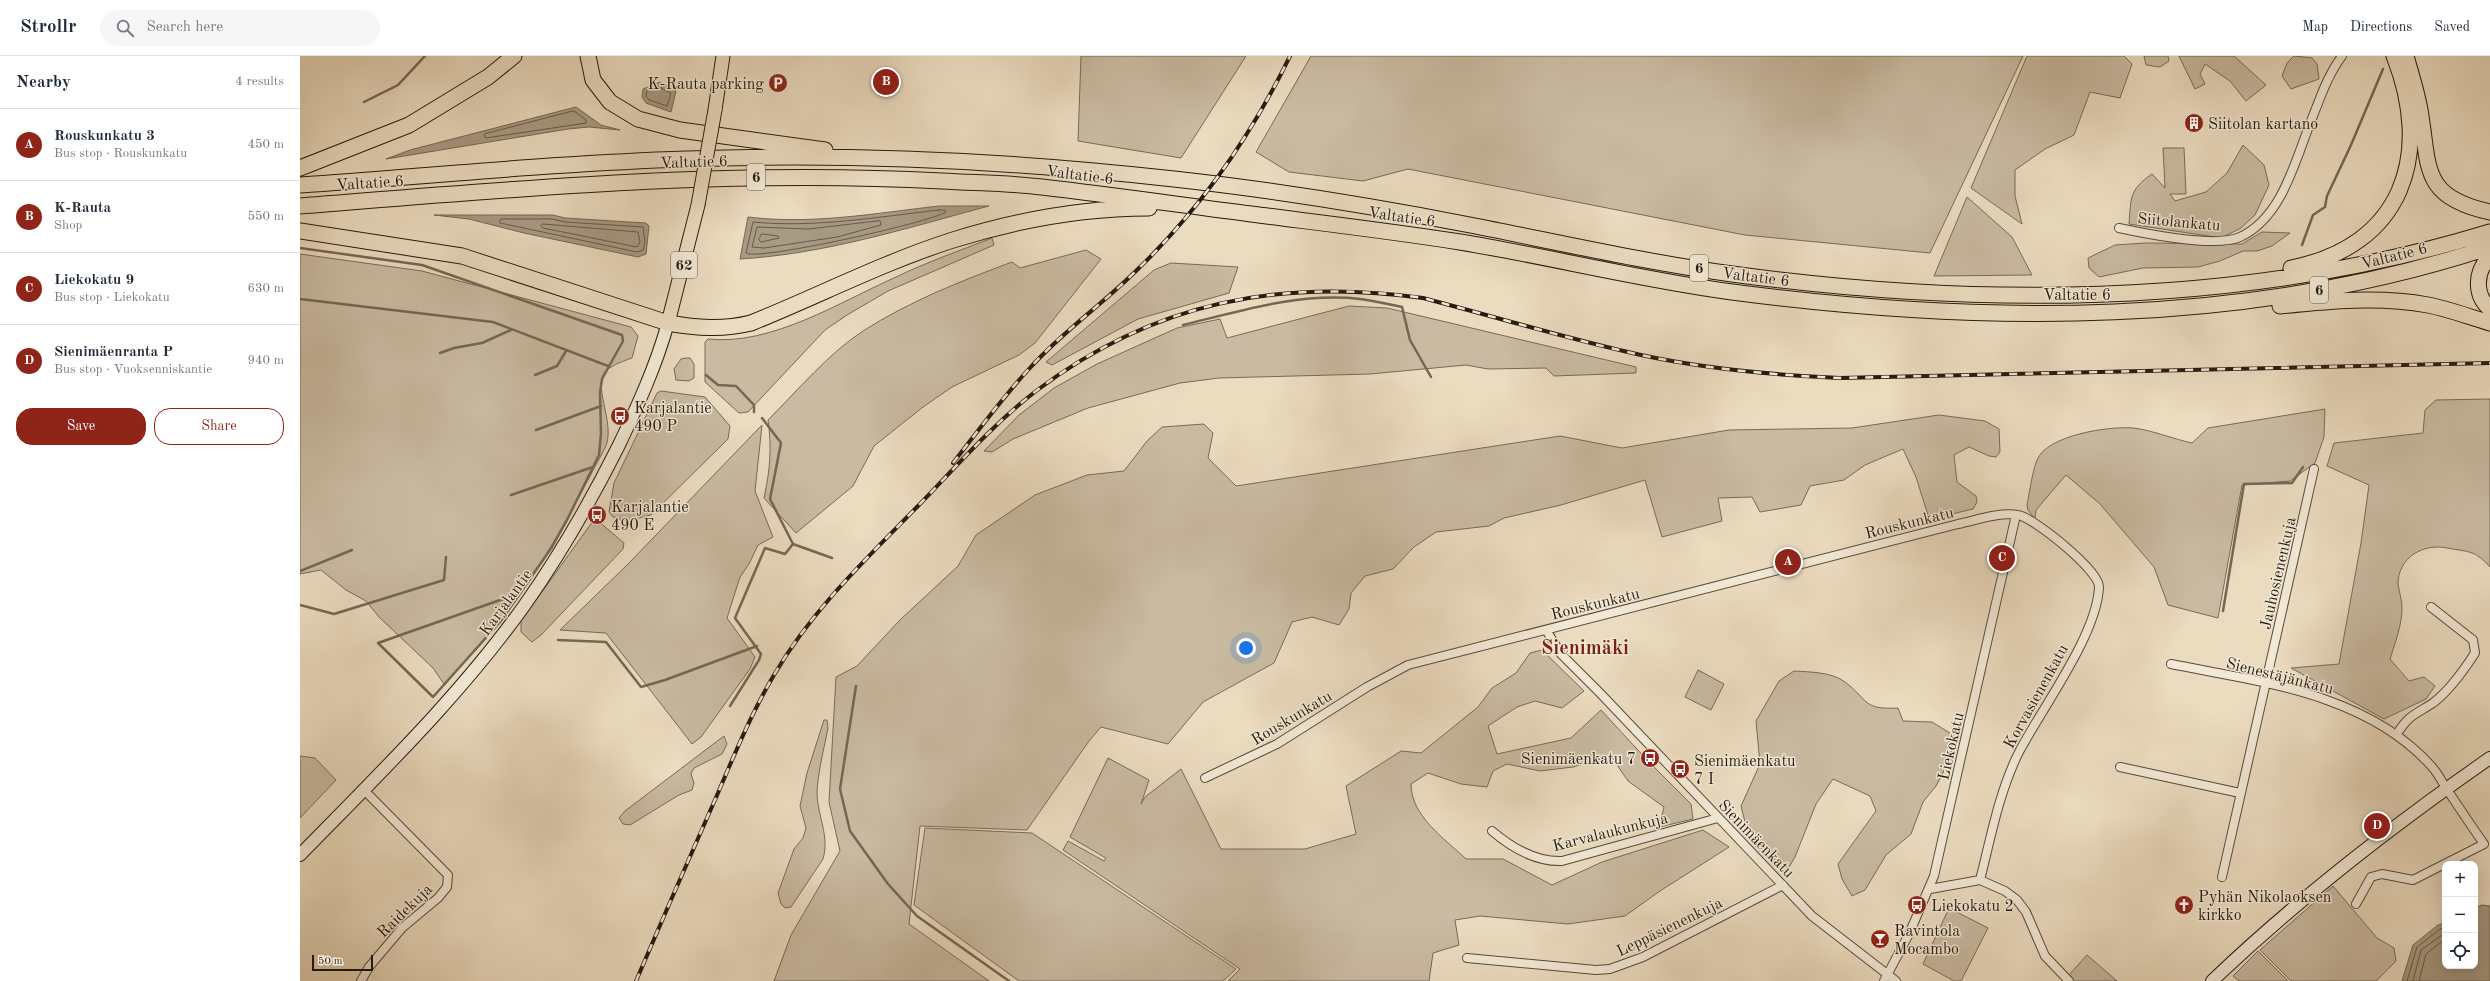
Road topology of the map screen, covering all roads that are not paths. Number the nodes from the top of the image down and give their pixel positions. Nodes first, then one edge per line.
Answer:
1 (514, 56) edge
2 (588, 56) edge
3 (723, 56) edge
4 (2342, 56) edge
5 (2394, 56) edge
6 (2406, 56) edge
7 (884, 158) junction
8 (300, 168) edge
9 (300, 185) edge
10 (300, 206) edge
11 (1210, 208) junction
12 (2490, 212) edge
13 (2120, 228) dead end
14 (300, 231) edge
15 (2490, 232) edge
16 (2490, 247) edge
17 (2490, 257) edge
18 (2106, 295) junction
19 (2214, 304) junction
20 (2490, 309) edge
21 (2490, 322) edge
22 (668, 324) junction
23 (2314, 469) dead end
24 (2016, 514) junction
25 (2431, 608) dead end
26 (1546, 630) junction
27 (2171, 664) dead end
28 (2267, 684) junction
29 (2396, 735) junction
30 (2490, 758) edge
31 (2120, 767) dead end
32 (1204, 778) dead end
33 (2447, 789) junction
34 (364, 790) junction
35 (2240, 793) junction
36 (1718, 818) junction
37 (1492, 831) dead end
38 (2487, 843) edge
39 (300, 855) edge
40 (2222, 877) dead end
41 (1980, 880) junction
42 (1783, 885) junction
43 (1930, 889) junction
44 (2356, 904) dead end
45 (1467, 958) dead end
46 (1886, 978) edge
47 (361, 981) edge
48 (1896, 981) edge
49 (2069, 981) edge
50 (2212, 981) edge

1 - 8 highway
2 - 7 highway
3 - 22 main road, 62, bridge
4 - 13 street, Siitolankatu
5 - 18 highway
6 - 12 highway
7 - 9 highway, Valtatie 6 / 6
7 - 18 highway, Valtatie 6 / 6
10 - 11 highway, Valtatie 6 / 6
11 - 19 highway, Valtatie 6 / 6
11 - 22 highway
14 - 22 highway
15 - 18 highway, Valtatie 6 / 6
16 - 19 highway, Valtatie 6 / 6
17 - 20 highway
19 - 21 highway
22 - 34 main road, Karjalantie
23 - 28 street, Jauhosienenkuja
24 - 26 street, Rouskunkatu
24 - 41 street, Korvasienenkatu
24 - 43 street, Liekokatu
25 - 29 street
26 - 32 street, Rouskunkatu
26 - 36 street, Sienimäenkatu
27 - 28 street, Sienestäjänkatu
28 - 29 street, Sienestäjänkatu
28 - 35 street, Jauhosienenkuja
29 - 33 street, Sienestäjänkatu
30 - 33 main road
31 - 35 street
33 - 38 street, Sienestäjänkatu
33 - 50 main road
34 - 39 main road, Karjalantie
34 - 47 street, Raidekuja
35 - 40 street, Jauhosienenkuja
36 - 37 street, Karvalaukunkuja
36 - 42 street, Sienimäenkatu
38 - 44 street
41 - 43 street
41 - 49 street
42 - 45 street, Leppäsienenkuja
42 - 46 street, Sienimäenkatu
43 - 46 street, Liekokatu
46 - 48 street, Sienimäenkatu

